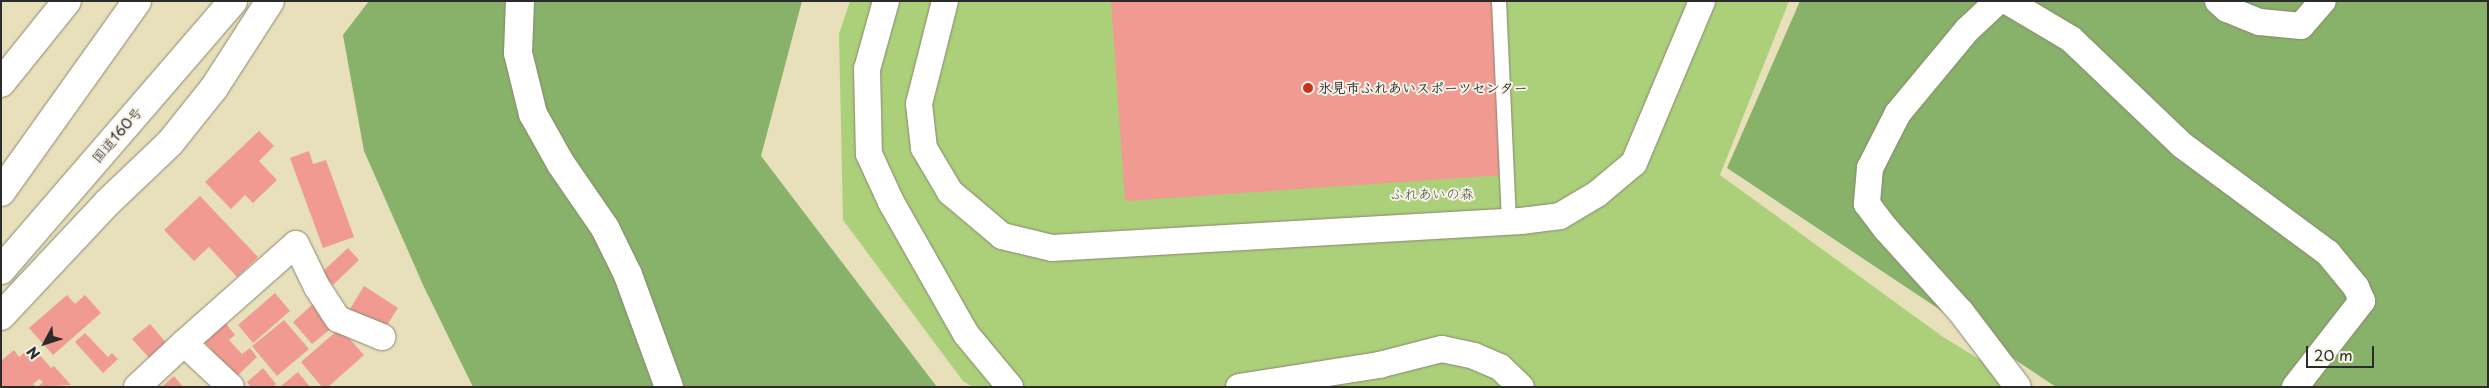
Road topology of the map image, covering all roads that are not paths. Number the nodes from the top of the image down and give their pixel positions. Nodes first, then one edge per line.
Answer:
1 (67, 1) edge
2 (137, 1) edge
3 (233, 1) edge
4 (270, 1) edge
5 (520, 1) edge
6 (886, 1) edge
7 (945, 1) edge
8 (1499, 1) edge
9 (1702, 1) edge
10 (1998, 1) edge
11 (2007, 1) edge
12 (2218, 1) edge
13 (2323, 1) edge
14 (1, 83) edge
15 (1, 192) edge
16 (1509, 222) junction
17 (1, 270) edge
18 (1, 316) edge
19 (382, 337) dead end
20 (184, 343) junction
21 (137, 387) edge
22 (231, 387) edge
23 (669, 387) edge
24 (1010, 387) edge
25 (1239, 387) edge
26 (1522, 387) edge
27 (2018, 387) edge
28 (2295, 387) edge

1 - 14 main road
2 - 15 main road
3 - 17 main road, 国道160号
4 - 18 main road
5 - 23 main road
6 - 24 street
7 - 16 street
8 - 16 lane
9 - 16 street
10 - 27 street
11 - 28 street
12 - 13 street
19 - 20 street
20 - 21 street
20 - 22 street
25 - 26 street

